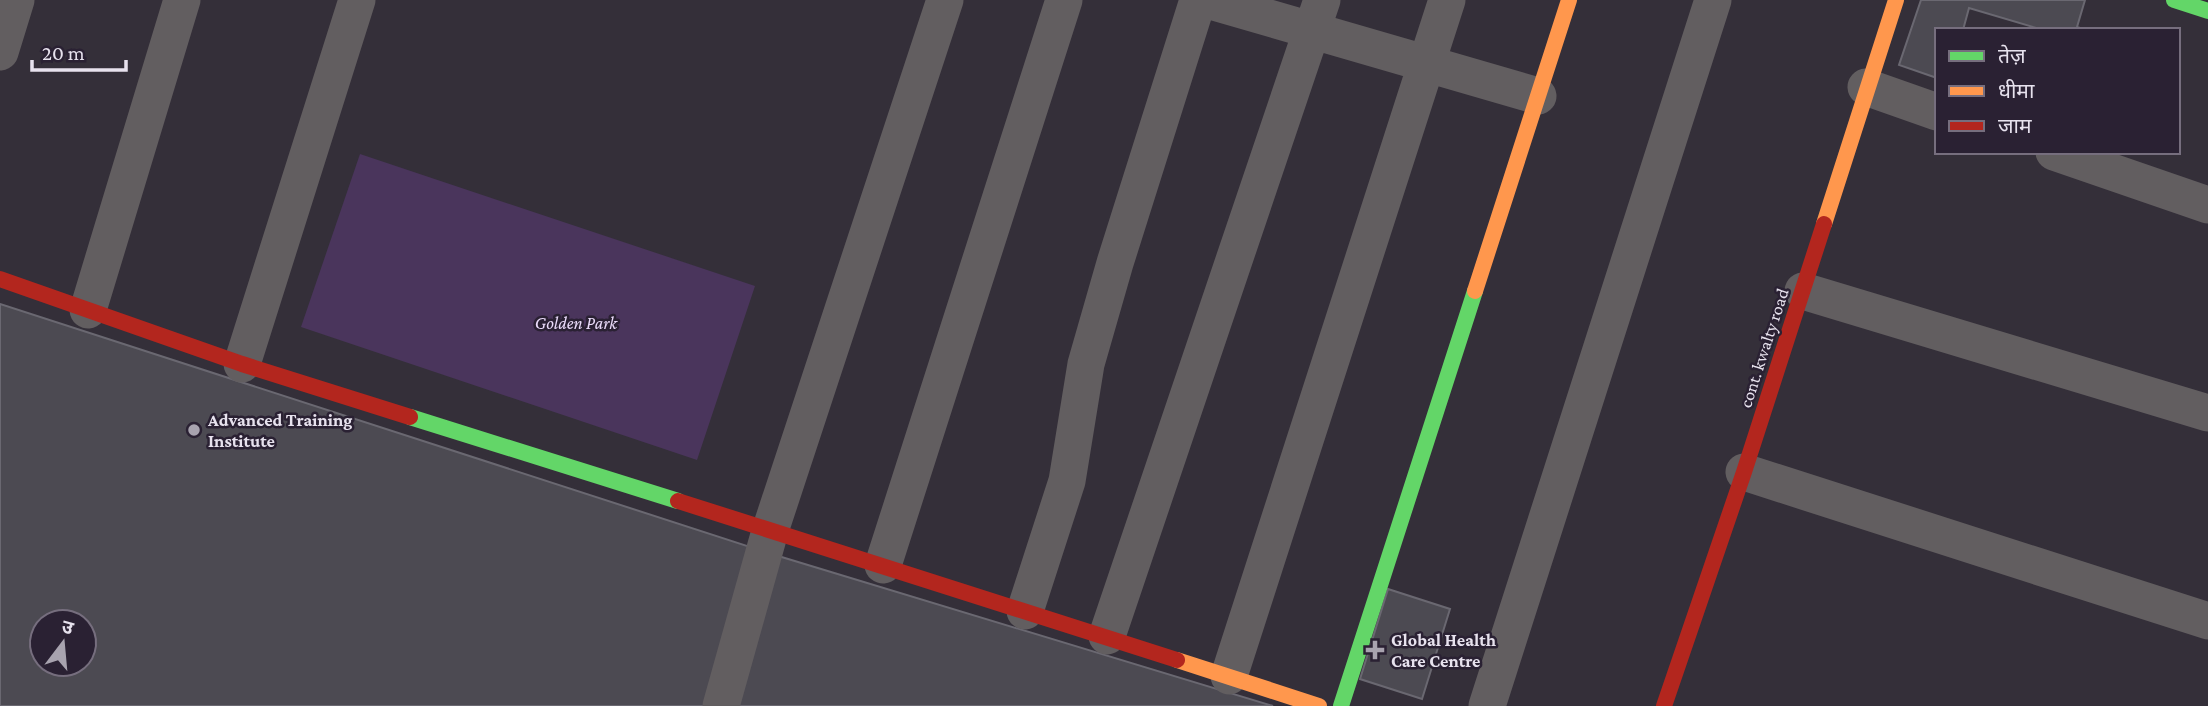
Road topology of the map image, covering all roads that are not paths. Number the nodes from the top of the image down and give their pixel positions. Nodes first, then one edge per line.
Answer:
1 (16, 0) edge
2 (182, 0) edge
3 (357, 0) edge
4 (945, 0) edge
5 (1064, 0) edge
6 (1198, 0) edge
7 (1207, 0) edge
8 (1447, 0) edge
9 (1569, 0) edge
10 (1713, 0) edge
11 (1896, 0) edge
12 (2174, 0) edge
13 (2208, 11) edge
14 (1317, 16) edge
15 (0, 52) edge
16 (1426, 65) junction
17 (1866, 87) junction
18 (1538, 96) junction
19 (1935, 111) edge
20 (2060, 154) edge
21 (2208, 205) edge
22 (0, 279) edge
23 (1803, 291) junction
24 (88, 310) junction
25 (242, 364) junction
26 (2208, 414) edge
27 (1744, 472) junction
28 (770, 531) junction
29 (883, 565) junction
30 (1025, 611) junction
31 (2208, 621) edge
32 (1107, 636) junction
33 (1229, 676) junction
34 (721, 706) edge
35 (1319, 706) edge
36 (1341, 706) edge
37 (1487, 706) edge
38 (1665, 706) edge

1 - 15 street
2 - 24 street
3 - 25 street
4 - 28 street
5 - 29 street
6 - 30 street
7 - 14 street
8 - 16 street
9 - 18 street
10 - 37 street
11 - 17 street, cont. kwalty road
12 - 13 street
14 - 16 street
14 - 32 street
16 - 18 street
16 - 33 street
17 - 19 street
17 - 23 street, cont. kwalty road
18 - 36 street
20 - 21 street
22 - 24 street
23 - 26 street
23 - 27 street, cont. kwalty road
24 - 25 street
25 - 28 street
27 - 31 street
27 - 38 street, cont. kwalty road
28 - 29 street
28 - 34 street
29 - 30 street
30 - 32 street
32 - 33 street
33 - 35 street

